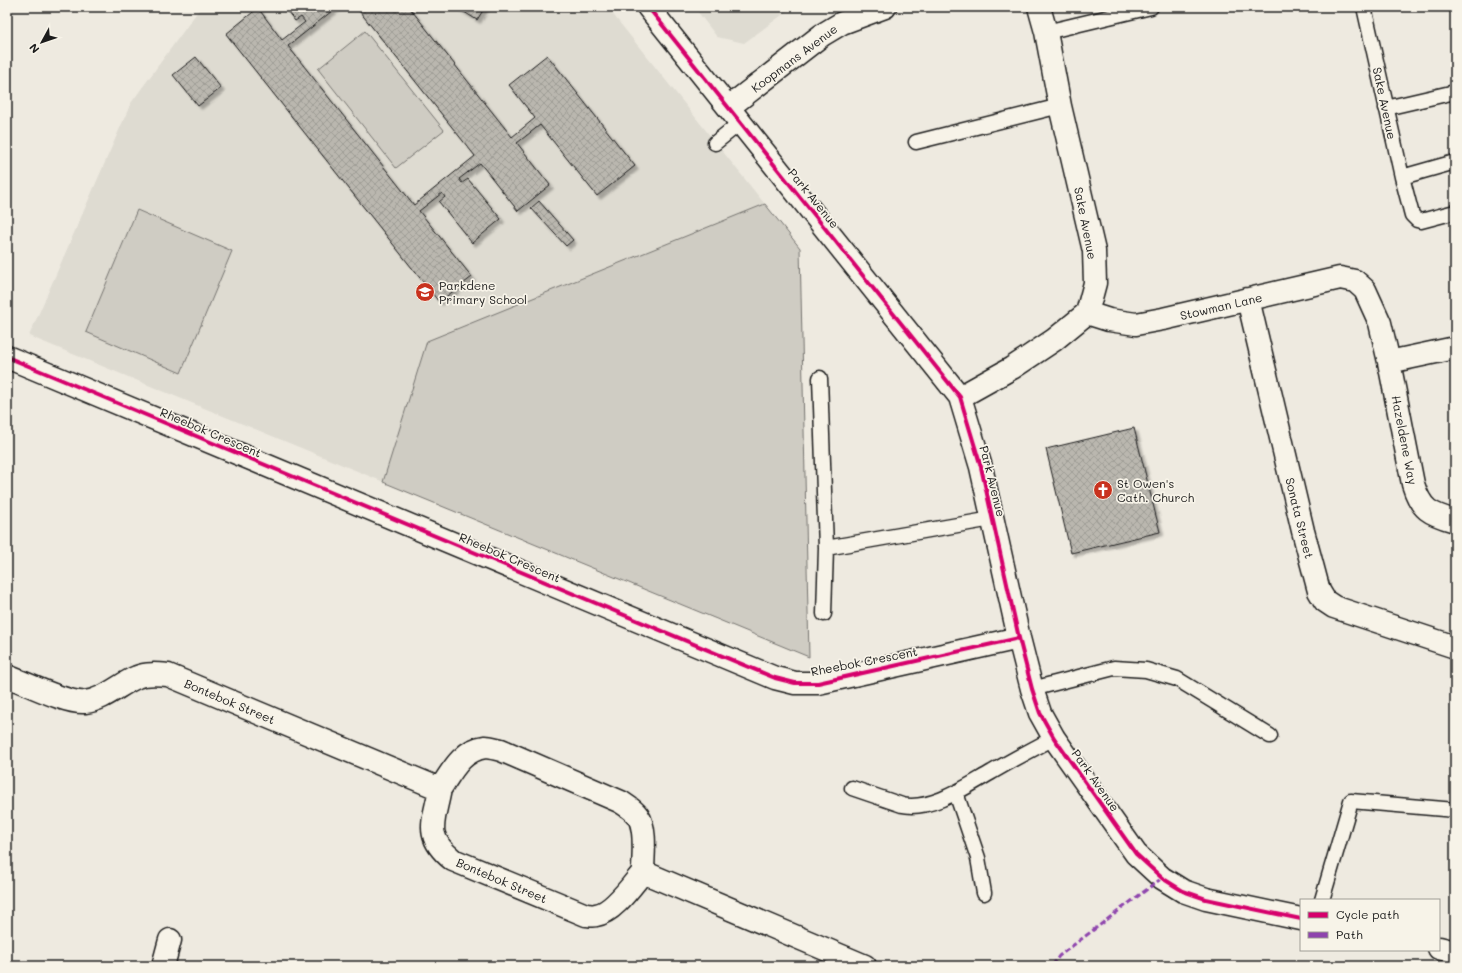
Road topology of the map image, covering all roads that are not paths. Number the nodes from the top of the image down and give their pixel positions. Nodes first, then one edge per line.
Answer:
1 (648, 7) edge
2 (1039, 7) edge
3 (1151, 7) edge
4 (1364, 7) edge
5 (878, 8) edge
6 (1046, 32) junction
7 (1455, 92) edge
8 (1060, 106) junction
9 (1386, 108) junction
10 (735, 115) junction
11 (916, 142) dead end
12 (715, 143) dead end
13 (1455, 162) edge
14 (1402, 177) junction
15 (1455, 212) edge
16 (1355, 281) joint
17 (1248, 299) junction
18 (1087, 313) junction
19 (1455, 348) edge
20 (7, 357) edge
21 (1389, 362) junction
22 (820, 378) dead end
23 (960, 397) junction
24 (992, 519) junction
25 (1455, 520) edge
26 (826, 548) junction
27 (824, 614) dead end
28 (1019, 638) junction
29 (1455, 645) edge
30 (7, 676) edge
31 (1032, 689) junction
32 (1270, 736) dead end
33 (1054, 738) junction
34 (852, 788) dead end
35 (440, 789) junction
36 (956, 793) junction
37 (1455, 810) edge
38 (643, 872) junction
39 (984, 893) dead end
40 (1322, 899) edge
41 (1300, 919) edge
42 (170, 940) dead end
43 (1440, 948) edge
44 (1455, 952) edge
45 (163, 966) edge
46 (866, 966) edge

1 - 10 street, Park Avenue
2 - 6 street, Sake Avenue
3 - 6 lane
4 - 9 lane, Sake Avenue
5 - 10 street, Koopmans Avenue
6 - 8 street, Sake Avenue
7 - 9 lane
8 - 11 lane
8 - 18 street, Sake Avenue
9 - 14 lane, Sake Avenue
10 - 12 lane
10 - 23 street, Park Avenue
13 - 14 lane
14 - 15 lane, Sake Avenue
16 - 17 street, Stowman Lane
16 - 21 street, Hazeldene Way
17 - 18 street, Stowman Lane
17 - 29 street, Sonata Street
18 - 23 street
19 - 21 street
20 - 28 street, Rheebok Crescent
21 - 25 street, Hazeldene Way
22 - 26 lane
23 - 24 street, Park Avenue
24 - 26 lane
24 - 28 street, Park Avenue
26 - 27 lane
28 - 31 street, Park Avenue
30 - 35 street, Bontebok Street
31 - 32 lane
31 - 33 street, Park Avenue
33 - 36 lane
33 - 41 street, Park Avenue
34 - 36 lane
35 - 38 street
35 - 38 street, Bontebok Street
36 - 39 lane
37 - 40 lane
38 - 46 street
42 - 45 street
43 - 44 street

